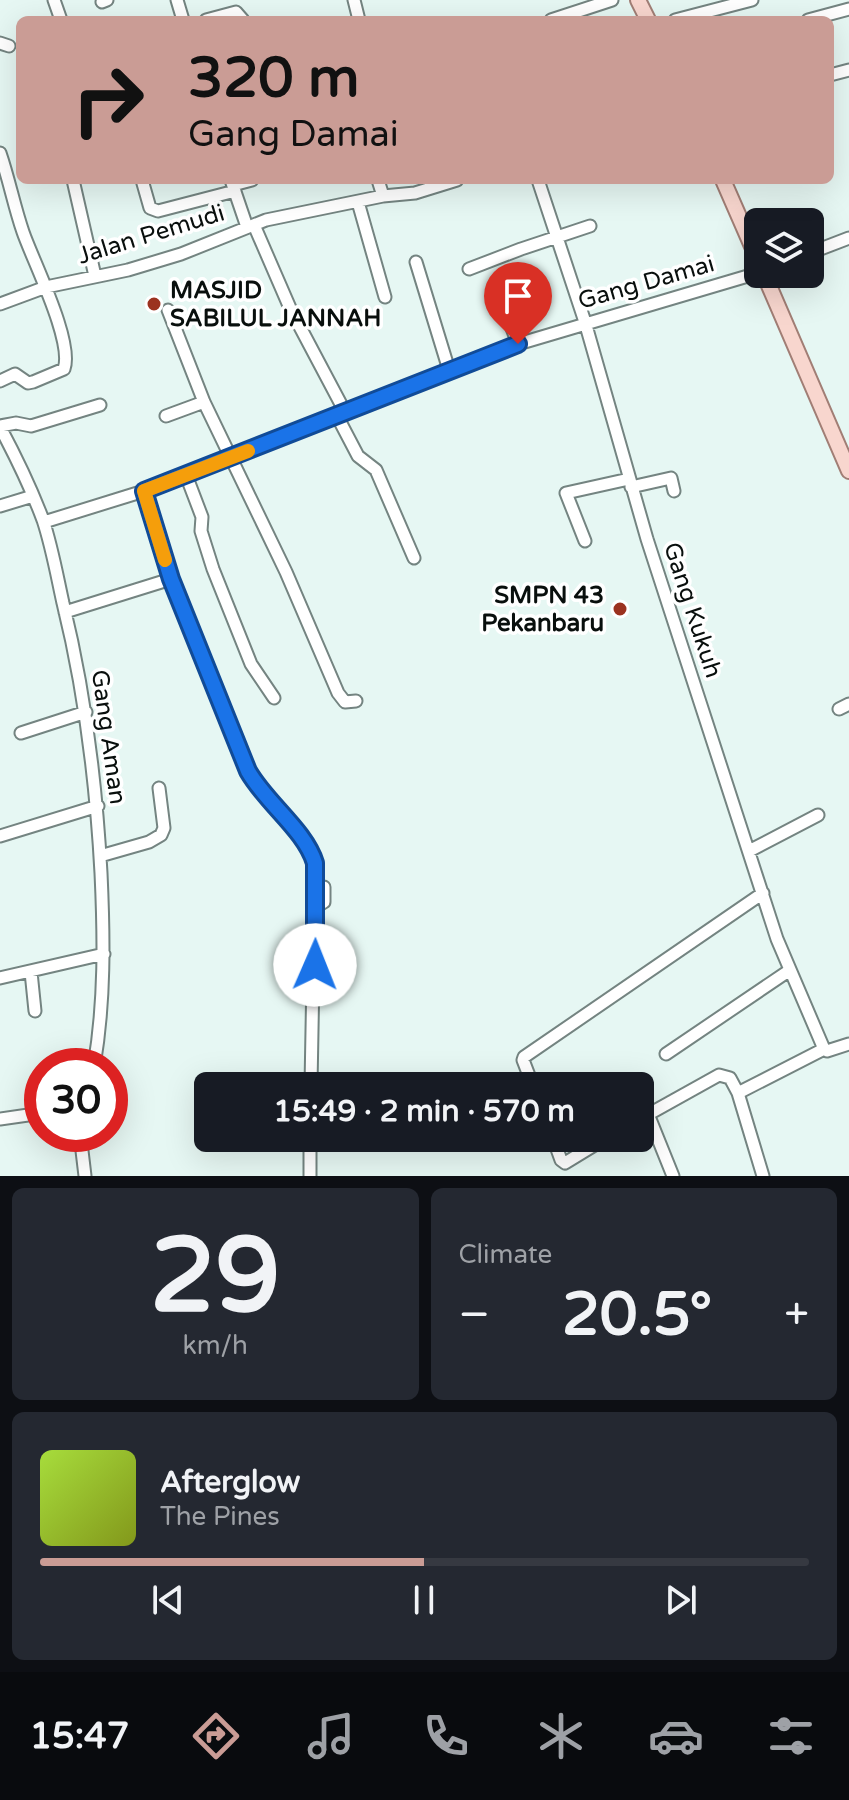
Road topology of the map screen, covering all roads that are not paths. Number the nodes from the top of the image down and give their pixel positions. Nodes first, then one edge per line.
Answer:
1 (612, 0) edge
2 (752, 0) edge
3 (849, 9) edge
4 (217, 16) edge
5 (240, 16) edge
6 (563, 16) edge
7 (690, 16) edge
8 (823, 16) edge
9 (0, 153) edge
10 (74, 184) edge
11 (143, 184) edge
12 (379, 184) edge
13 (444, 184) edge
14 (539, 184) edge
15 (725, 184) edge
16 (233, 185) edge
17 (383, 196) junction
18 (358, 202) junction
19 (251, 226) junction
20 (590, 226) dead end
21 (744, 228) edge
22 (557, 239) junction
23 (848, 242) edge
24 (824, 249) edge
25 (416, 262) dead end
26 (469, 269) dead end
27 (95, 276) junction
28 (744, 278) edge
29 (46, 287) junction
30 (768, 288) edge
31 (499, 294) dead end
32 (385, 297) dead end
33 (0, 304) edge
34 (168, 310) dead end
35 (585, 322) junction
36 (518, 344) junction
37 (449, 370) junction
38 (0, 381) edge
39 (204, 402) junction
40 (100, 405) dead end
41 (340, 412) junction
42 (166, 416) dead end
43 (0, 426) edge
44 (230, 458) junction
45 (849, 471) edge
46 (186, 475) junction
47 (630, 483) junction
48 (144, 491) junction
49 (674, 491) dead end
50 (33, 496) junction
51 (0, 506) edge
52 (44, 522) junction
53 (585, 541) dead end
54 (414, 558) dead end
55 (171, 579) junction
56 (65, 612) junction
57 (274, 698) dead end
58 (356, 701) dead end
59 (86, 712) junction
60 (21, 733) dead end
61 (159, 788) dead end
62 (98, 806) junction
63 (818, 815) dead end
64 (0, 836) edge
65 (749, 851) junction
66 (100, 856) junction
67 (324, 887) dead end
68 (763, 893) junction
69 (316, 907) junction
70 (104, 954) junction
71 (790, 970) junction
72 (31, 972) junction
73 (0, 978) edge
74 (35, 1011) dead end
75 (849, 1044) edge
76 (97, 1048) edge
77 (824, 1049) junction
78 (666, 1054) dead end
79 (311, 1072) edge
80 (528, 1072) edge
81 (738, 1093) junction
82 (654, 1111) edge
83 (24, 1116) edge
84 (0, 1119) edge
85 (654, 1137) edge
86 (82, 1152) edge
87 (310, 1152) edge
88 (558, 1152) edge
89 (583, 1152) edge
90 (85, 1176) edge
91 (310, 1176) edge
92 (673, 1176) edge
93 (763, 1176) edge

1 - 6 street
2 - 7 street
3 - 8 street
4 - 5 street
9 - 29 street
10 - 27 street
11 - 16 street
12 - 17 street
13 - 17 street, Jalan Pemudi
14 - 22 street, Gang Kukuh
15 - 21 main road
16 - 19 street
17 - 18 street, Jalan Pemudi
18 - 19 street, Jalan Pemudi
18 - 32 street
19 - 27 street, Jalan Pemudi
19 - 41 street
20 - 22 street
22 - 26 street
22 - 35 street, Gang Kukuh
23 - 24 street
25 - 37 street
27 - 29 street, Jalan Pemudi
28 - 35 street, Gang Damai
29 - 33 street, Jalan Pemudi
29 - 38 street
30 - 45 main road
31 - 36 street
34 - 39 street
35 - 36 street, Gang Damai
35 - 47 street, Gang Kukuh
36 - 37 street, Gang Damai
37 - 41 street, Gang Damai
39 - 42 street
39 - 44 street
40 - 43 street
41 - 44 street, Gang Damai
41 - 54 street
43 - 50 street, Gang Aman
44 - 46 street, Gang Damai
44 - 58 street
46 - 48 street, Gang Damai
46 - 57 street
47 - 49 street
47 - 53 street
47 - 65 street, Gang Kukuh
48 - 52 street, Gang Damai
48 - 55 street
50 - 51 street
50 - 52 street, Gang Aman
52 - 56 street, Gang Aman
55 - 56 street
55 - 69 street
56 - 59 street, Gang Aman
59 - 60 street
59 - 62 street, Gang Aman
61 - 66 street
62 - 64 street
62 - 66 street, Gang Aman
63 - 65 street
65 - 68 street, Gang Kukuh
66 - 70 street, Gang Aman
67 - 69 street
68 - 71 street, Gang Kukuh
68 - 80 street
69 - 79 street
70 - 72 street
70 - 76 street, Gang Aman
71 - 77 street, Gang Kukuh
71 - 78 street
72 - 73 street
72 - 74 street
75 - 77 street
77 - 81 street
81 - 82 street
81 - 93 street
83 - 84 street
85 - 92 street
86 - 90 street
87 - 91 street
88 - 89 street

